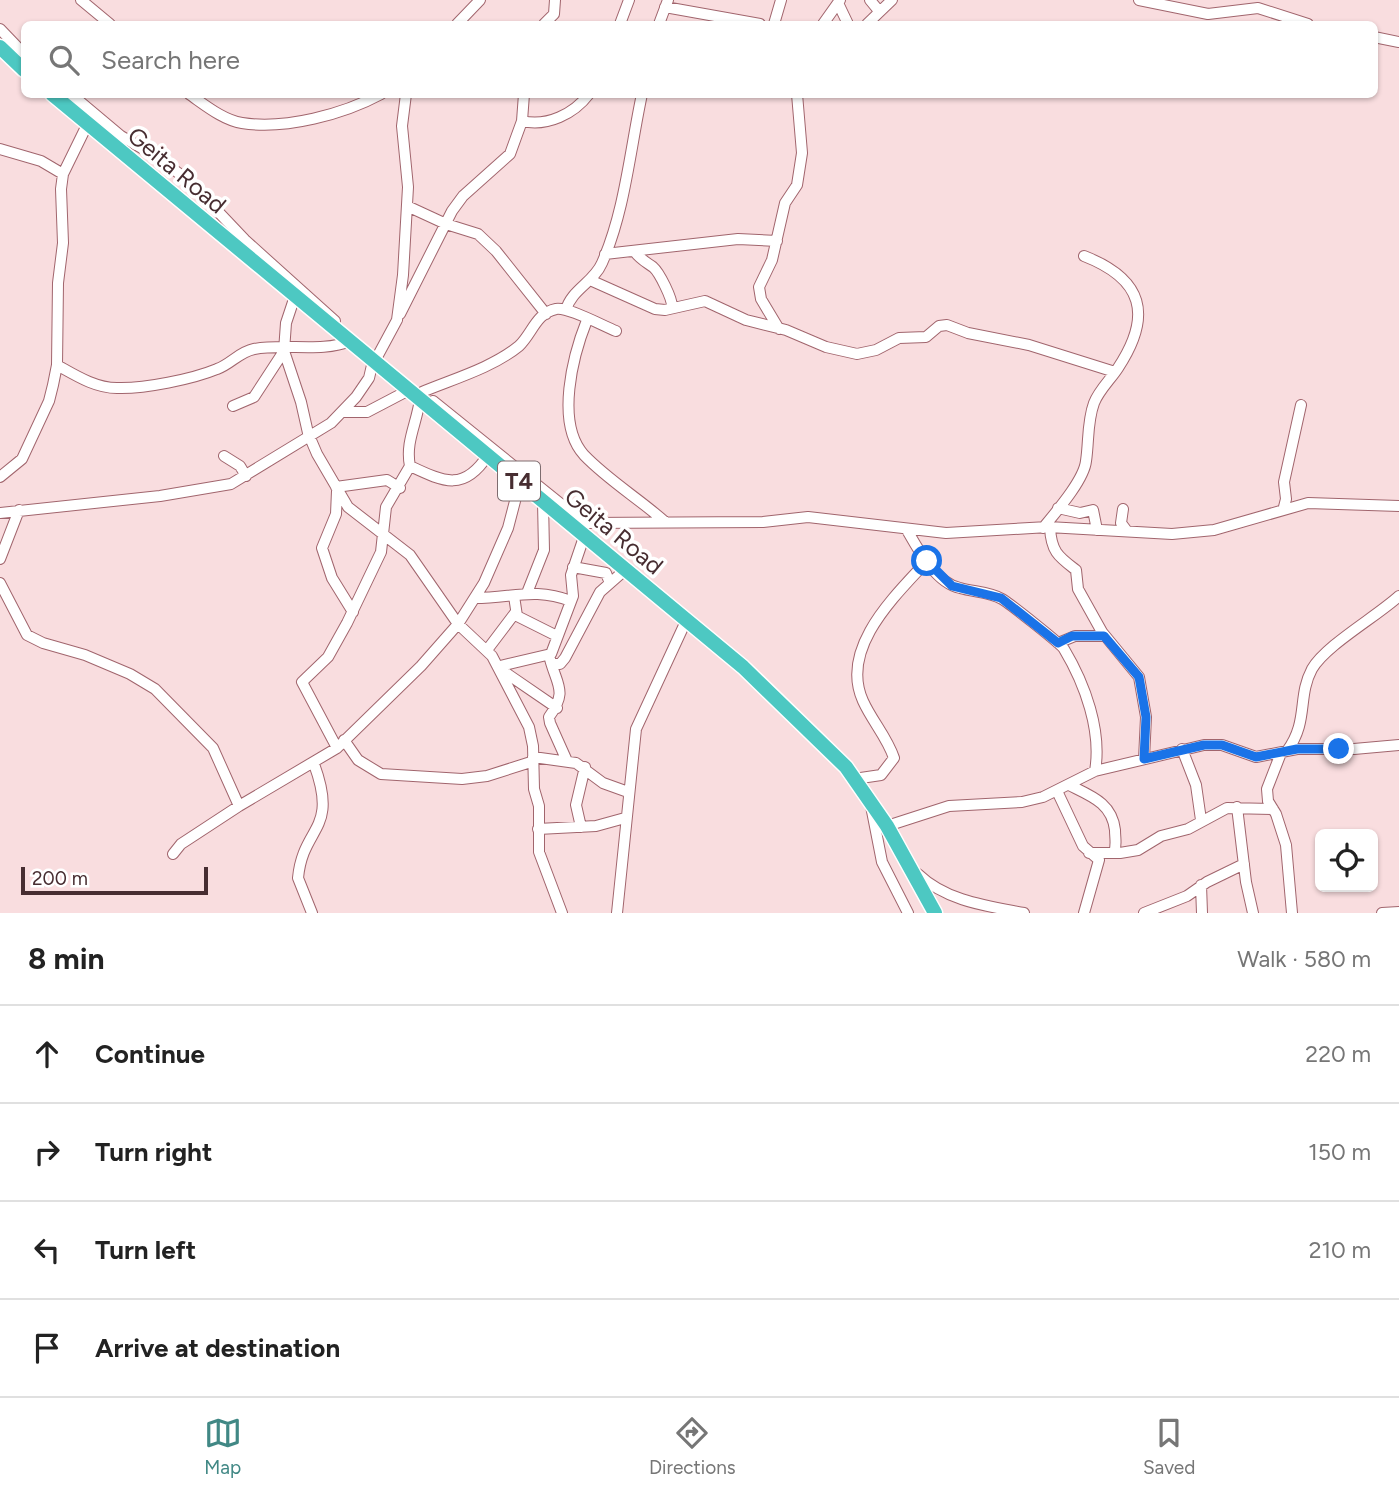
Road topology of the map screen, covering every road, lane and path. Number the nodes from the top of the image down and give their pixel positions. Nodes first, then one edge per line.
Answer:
1 (81, 0) edge
2 (480, 0) edge
3 (555, 0) edge
4 (629, 0) edge
5 (781, 0) edge
6 (870, 0) edge
7 (892, 0) edge
8 (1139, 0) edge
9 (839, 1) edge
10 (666, 4) edge
11 (878, 11) junction
12 (106, 21) edge
13 (460, 21) edge
14 (547, 21) edge
15 (621, 21) edge
16 (660, 21) edge
17 (747, 21) edge
18 (775, 21) edge
19 (825, 21) edge
20 (847, 21) edge
21 (870, 21) edge
22 (1296, 21) edge
23 (0, 29) edge
24 (1378, 38) edge
25 (1399, 42) edge
26 (0, 47) edge
27 (21, 51) edge
28 (21, 67) edge
29 (57, 98) edge
30 (76, 98) edge
31 (196, 98) edge
32 (371, 98) edge
33 (406, 98) edge
34 (524, 98) edge
35 (586, 98) edge
36 (641, 98) edge
37 (797, 98) edge
38 (522, 121) junction
39 (87, 125) junction
40 (0, 149) edge
41 (63, 174) junction
42 (407, 206) junction
43 (446, 224) junction
44 (777, 242) junction
45 (635, 252) junction
46 (605, 254) junction
47 (1084, 256) dead end
48 (590, 280) junction
49 (295, 296) junction
50 (672, 308) junction
51 (566, 310) junction
52 (546, 314) junction
53 (397, 320) junction
54 (587, 320) junction
55 (779, 329) junction
56 (616, 331) dead end
57 (350, 341) junction
58 (284, 348) junction
59 (375, 360) junction
60 (57, 365) junction
61 (1115, 372) junction
62 (417, 394) junction
63 (1301, 405) dead end
64 (233, 406) dead end
65 (343, 412) junction
66 (310, 438) junction
67 (488, 455) junction
68 (224, 456) dead end
69 (410, 466) junction
70 (246, 476) junction
71 (0, 477) edge
72 (520, 482) junction
73 (336, 488) junction
74 (400, 488) junction
75 (543, 502) junction
76 (1399, 506) edge
77 (1284, 507) junction
78 (1058, 508) junction
79 (1124, 509) dead end
80 (19, 510) junction
81 (0, 513) edge
82 (664, 521) junction
83 (1046, 528) junction
84 (585, 530) junction
85 (908, 530) junction
86 (1097, 530) junction
87 (1127, 531) junction
88 (385, 537) junction
89 (0, 559) edge
90 (927, 561) junction
91 (573, 567) junction
92 (625, 570) junction
93 (609, 581) junction
94 (0, 583) edge
95 (527, 593) junction
96 (514, 596) junction
97 (1399, 596) edge
98 (475, 598) junction
99 (571, 601) junction
100 (353, 612) junction
101 (515, 613) junction
102 (686, 621) junction
103 (458, 624) junction
104 (557, 636) junction
105 (1104, 636) junction
106 (1058, 643) junction
107 (487, 650) junction
108 (551, 659) junction
109 (501, 668) junction
110 (557, 708) junction
111 (340, 744) junction
112 (1399, 745) edge
113 (1182, 749) junction
114 (1284, 752) junction
115 (534, 759) junction
116 (1144, 759) junction
117 (567, 761) junction
118 (314, 764) junction
119 (585, 767) junction
120 (1095, 771) junction
121 (854, 779) junction
122 (1069, 785) junction
123 (628, 792) junction
124 (1057, 792) junction
125 (870, 799) junction
126 (239, 806) junction
127 (1237, 807) junction
128 (1273, 809) junction
129 (625, 818) junction
130 (1201, 820) junction
131 (887, 826) junction
132 (581, 827) junction
133 (538, 829) junction
134 (1088, 853) junction
135 (1114, 853) junction
136 (173, 854) dead end
137 (1244, 864) junction
138 (910, 866) junction
139 (1201, 885) junction
140 (1399, 912) edge
141 (312, 913) edge
142 (562, 913) edge
143 (617, 913) edge
144 (908, 913) edge
145 (935, 913) edge
146 (1024, 913) edge
147 (1084, 913) edge
148 (1144, 913) edge
149 (1202, 913) edge
150 (1253, 913) edge
151 (1292, 913) edge
152 (1381, 913) edge

1 - 12 street
2 - 13 street
3 - 14 street
4 - 15 street
5 - 18 street
6 - 11 street
7 - 11 street
8 - 22 street
9 - 19 street
9 - 20 street
10 - 16 street
10 - 17 street
11 - 21 street
23 - 27 street
24 - 25 street
26 - 28 highway
29 - 39 highway, Geita Road / T4
30 - 59 street
31 - 32 street
33 - 42 street
34 - 38 street
35 - 38 street
36 - 46 street
37 - 44 street
38 - 43 street
39 - 41 street
39 - 49 highway, Geita Road / T4
40 - 41 street
41 - 60 street
42 - 43 street
42 - 53 street
43 - 52 street
43 - 53 street
44 - 45 street
44 - 55 street
45 - 46 street
45 - 50 street
46 - 48 street
47 - 61 street
48 - 50 street
48 - 51 street
49 - 57 highway, Geita Road / T4
49 - 58 street
50 - 55 street
51 - 52 street
51 - 54 street
52 - 62 street
53 - 59 street
54 - 56 street
54 - 82 street
55 - 61 street
57 - 58 street
57 - 59 highway, Geita Road / T4
58 - 60 street
58 - 64 street
58 - 66 street
59 - 62 highway, Geita Road / T4
59 - 65 street
60 - 71 street
61 - 78 street
62 - 65 street
62 - 67 highway, Geita Road / T4
62 - 69 street
62 - 84 street
63 - 77 street
65 - 66 street
66 - 70 street
66 - 73 street
67 - 69 street
67 - 72 highway, Geita Road / T4
68 - 70 street
69 - 74 street
70 - 80 street
72 - 75 highway, Geita Road / T4
72 - 98 street
73 - 74 street
73 - 88 street
73 - 100 street
74 - 88 street
75 - 84 highway, Geita Road / T4
75 - 95 street
76 - 77 street
77 - 87 street
78 - 83 street
78 - 86 street
79 - 87 street
80 - 81 street
80 - 89 street
82 - 84 street
82 - 85 street
83 - 85 street
83 - 86 street
83 - 105 street
84 - 91 street
84 - 92 highway, Geita Road / T4
85 - 90 street
86 - 87 street
88 - 100 street
88 - 103 street
90 - 106 street
90 - 121 street
91 - 93 street
91 - 99 street
92 - 93 street
92 - 102 highway, Geita Road / T4
93 - 108 street
94 - 126 street
95 - 96 street
95 - 99 street
96 - 98 street
96 - 101 street
97 - 114 street
98 - 103 street
99 - 104 street
100 - 111 street
101 - 104 street
101 - 107 street
102 - 121 highway, Geita Road / T4
102 - 123 street
103 - 107 street
103 - 111 street
104 - 108 street
105 - 106 street
105 - 116 street
106 - 120 street
107 - 109 street
108 - 109 street
108 - 110 street
109 - 110 street
109 - 115 street
110 - 117 street
111 - 115 street
111 - 118 street
112 - 114 street
113 - 114 street
113 - 116 street
113 - 130 street
114 - 128 street
115 - 117 street
115 - 133 street
116 - 120 street
117 - 119 street
118 - 126 street
118 - 141 street
119 - 123 street
119 - 132 street
120 - 122 street
121 - 125 highway, Geita Road / T4
122 - 124 street
122 - 135 street
123 - 129 street
124 - 131 street
124 - 134 street
125 - 131 highway, Geita Road / T4
125 - 144 street
126 - 136 street
127 - 128 street
127 - 130 street
127 - 137 street
128 - 151 street
129 - 132 street
129 - 143 street
130 - 135 street
131 - 138 highway, Geita Road / T4
132 - 133 street
133 - 142 street
134 - 135 street
134 - 147 street
137 - 139 street
137 - 150 street
138 - 145 highway, Geita Road / T4
138 - 146 street
139 - 148 street
139 - 149 street
140 - 152 street

